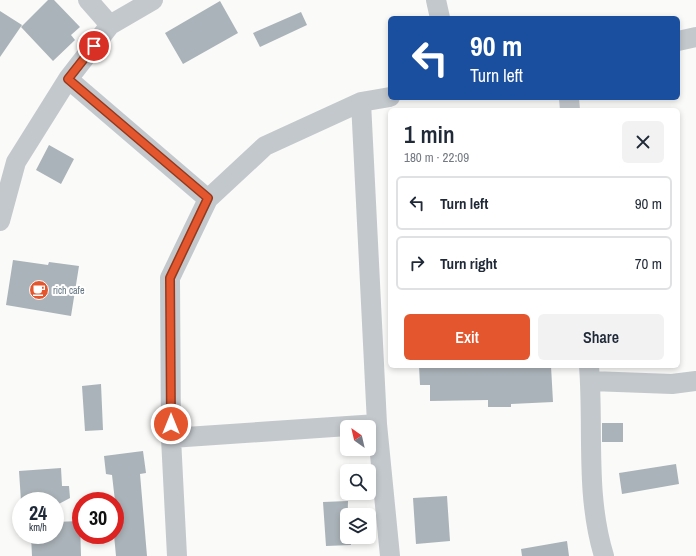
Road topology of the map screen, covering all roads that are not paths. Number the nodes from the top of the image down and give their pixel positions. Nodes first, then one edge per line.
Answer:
1 (88, 0) edge
2 (153, 0) edge
3 (436, 0) edge
4 (440, 16) edge
5 (110, 24) junction
6 (696, 37) edge
7 (680, 41) edge
8 (68, 79) junction
9 (388, 97) edge
10 (361, 102) junction
11 (208, 198) junction
12 (0, 221) edge
13 (590, 374) edge
14 (696, 381) edge
15 (377, 424) junction
16 (171, 438) junction
17 (177, 556) edge
18 (390, 556) edge
19 (604, 556) edge

1 - 5 street
2 - 5 street
3 - 4 street
5 - 8 street
6 - 7 street
8 - 11 street
8 - 12 street
9 - 10 street
10 - 11 street
10 - 15 street
11 - 16 street
13 - 14 street
13 - 19 street
15 - 16 street
15 - 18 street
16 - 17 street

